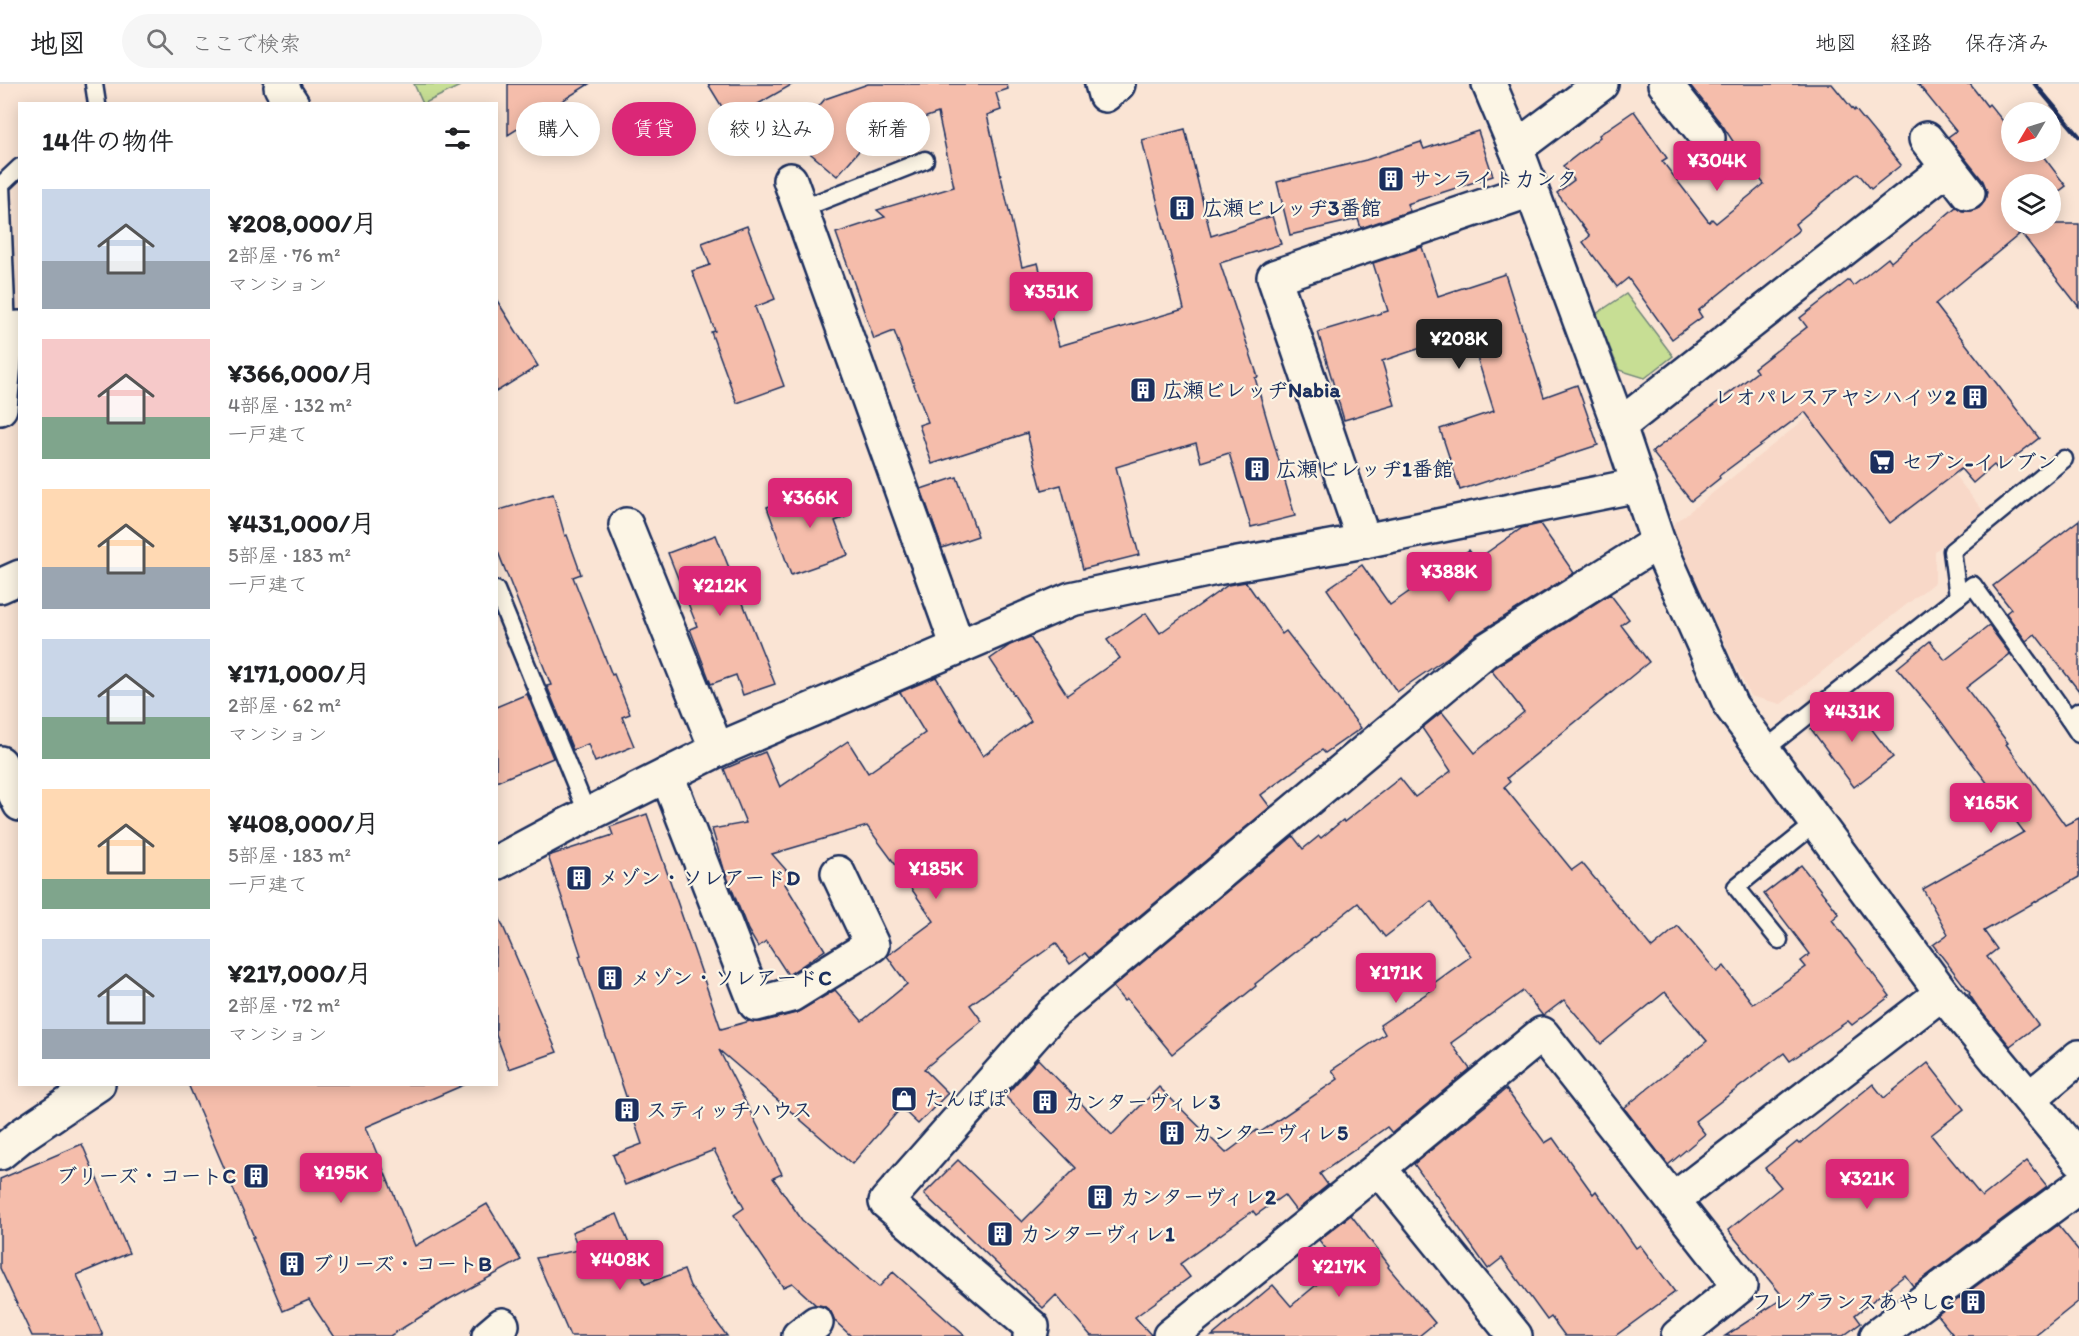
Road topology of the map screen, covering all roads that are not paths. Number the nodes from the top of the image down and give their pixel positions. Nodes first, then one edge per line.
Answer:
1 (94, 84) edge
2 (283, 84) edge
3 (1102, 84) edge
4 (1118, 84) edge
5 (1489, 84) edge
6 (1601, 84) edge
7 (1665, 84) edge
8 (97, 102) edge
9 (291, 102) edge
10 (1708, 138) dead end
11 (1926, 139) dead end
12 (1516, 148) junction
13 (925, 160) dead end
14 (1948, 167) junction
15 (18, 169) edge
16 (1531, 190) junction
17 (1968, 193) dead end
18 (795, 195) joint
19 (13, 328) edge
20 (0, 408) edge
21 (1619, 426) junction
22 (2064, 459) dead end
23 (1638, 485) junction
24 (626, 525) dead end
25 (1364, 541) junction
26 (1658, 542) junction
27 (18, 578) edge
28 (0, 586) edge
29 (498, 595) edge
30 (1958, 597) junction
31 (958, 647) junction
32 (2074, 715) edge
33 (2079, 734) edge
34 (717, 750) junction
35 (1764, 750) junction
36 (0, 764) edge
37 (667, 775) junction
38 (18, 800) edge
39 (588, 814) junction
40 (1817, 822) junction
41 (498, 862) edge
42 (838, 873) dead end
43 (1779, 940) dead end
44 (1942, 993) junction
45 (2079, 1057) edge
46 (95, 1086) edge
47 (2030, 1098) junction
48 (0, 1154) edge
49 (2079, 1159) edge
50 (1379, 1168) junction
51 (2079, 1186) edge
52 (1673, 1200) junction
53 (1036, 1333) edge
54 (1170, 1336) edge
55 (1515, 1336) edge
56 (1678, 1336) edge
57 (1877, 1336) edge

1 - 8 lane
2 - 9 street
3 - 4 street
5 - 12 street
6 - 12 street
7 - 10 street
11 - 14 street
12 - 16 street
13 - 18 lane
14 - 17 street
14 - 21 street
15 - 19 lane
16 - 21 street
16 - 25 street
18 - 31 street
19 - 20 street
21 - 23 street
22 - 30 lane
23 - 25 street
23 - 26 street
24 - 34 street
25 - 31 street
26 - 35 street
26 - 53 street
27 - 28 street
29 - 39 lane
30 - 32 lane
30 - 35 lane
31 - 34 street
32 - 33 lane
34 - 37 street
35 - 40 street
36 - 38 street
37 - 39 street
37 - 42 street
39 - 41 street
40 - 43 lane
40 - 44 street
44 - 47 street
44 - 52 street
45 - 47 street
46 - 48 street
47 - 49 street
50 - 52 street
50 - 54 street
50 - 55 street
51 - 57 street
52 - 56 street

